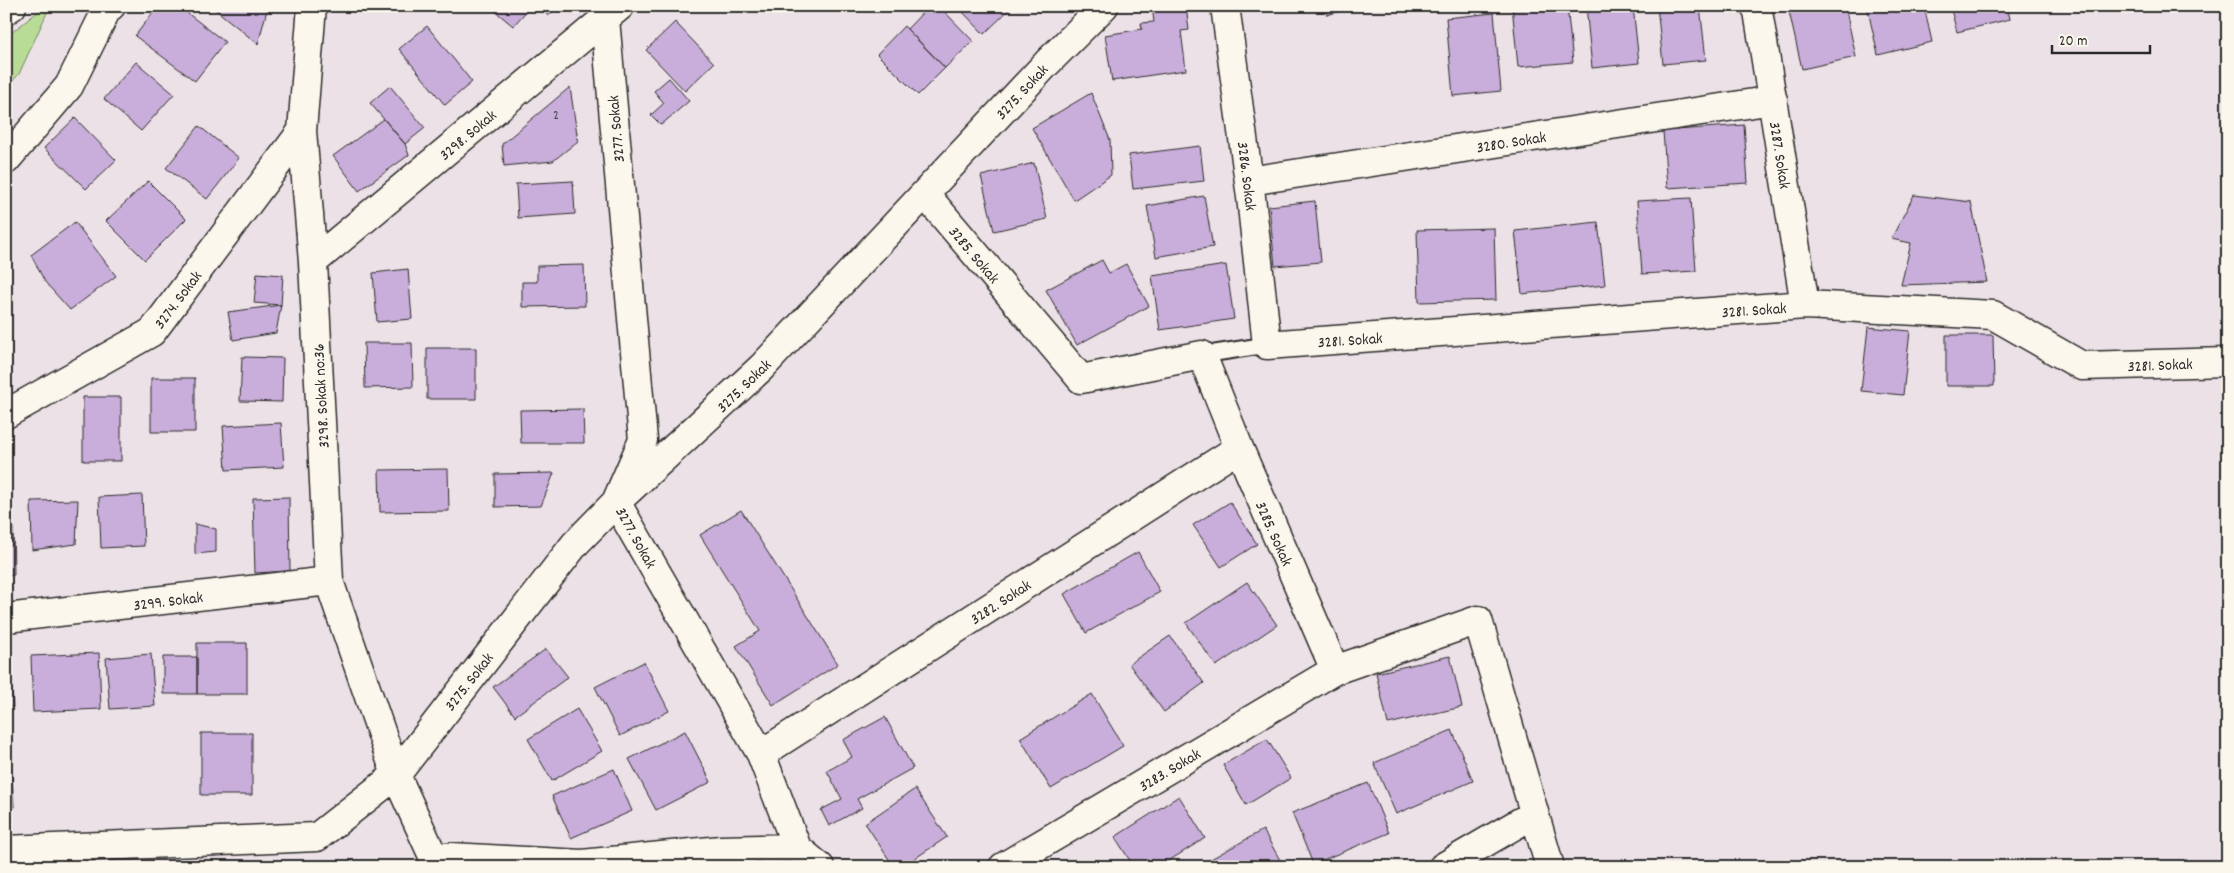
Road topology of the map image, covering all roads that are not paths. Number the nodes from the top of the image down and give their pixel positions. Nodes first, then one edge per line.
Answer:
1 (12, 6) edge
2 (111, 6) edge
3 (312, 6) edge
4 (1104, 6) edge
5 (1225, 6) edge
6 (1755, 6) edge
7 (6, 10) edge
8 (613, 13) edge
9 (1772, 100) junction
10 (302, 131) junction
11 (6, 160) edge
12 (1249, 181) junction
13 (924, 194) junction
14 (313, 262) junction
15 (1806, 305) junction
16 (1267, 345) junction
17 (1202, 355) junction
18 (2228, 362) edge
19 (6, 414) edge
20 (1239, 448) junction
21 (616, 502) junction
22 (329, 581) junction
23 (6, 618) edge
24 (1335, 670) junction
25 (761, 754) junction
26 (396, 775) junction
27 (1534, 814) junction
28 (797, 848) junction
29 (6, 850) edge
30 (733, 859) edge
31 (820, 867) edge
32 (1003, 867) edge
33 (1443, 867) edge
34 (1550, 867) edge

1 - 7 main road
2 - 11 main road
3 - 10 main road, 3298. Sokak no:36
4 - 13 main road, 3275. Sokak
5 - 12 main road, 3286. Sokak
6 - 9 main road, 3287. Sokak
8 - 14 main road, 3298. Sokak
8 - 21 main road, 3277. Sokak
9 - 12 main road, 3280. Sokak
9 - 15 main road, 3287. Sokak
10 - 14 main road, 3298. Sokak no:36
10 - 19 main road, 3274. Sokak
12 - 16 main road, 3286. Sokak
13 - 17 main road, 3285. Sokak
13 - 21 main road, 3275. Sokak
14 - 22 main road, 3298. Sokak no:36
15 - 16 main road, 3281. Sokak
15 - 18 main road, 3281. Sokak
16 - 17 lane
17 - 20 main road, 3285. Sokak
20 - 24 main road, 3285. Sokak
20 - 25 main road, 3282. Sokak
21 - 25 main road, 3277. Sokak
21 - 26 main road, 3275. Sokak
22 - 23 main road, 3299. Sokak
22 - 26 main road, 3298. Sokak no:36
24 - 27 main road
24 - 32 main road, 3283. Sokak
25 - 28 main road, 3277. Sokak
26 - 29 main road, 3275. Sokak
26 - 30 main road, 3298. Sokak no:36
27 - 33 main road
27 - 34 main road
28 - 30 main road
28 - 31 main road, 3277. Sokak

